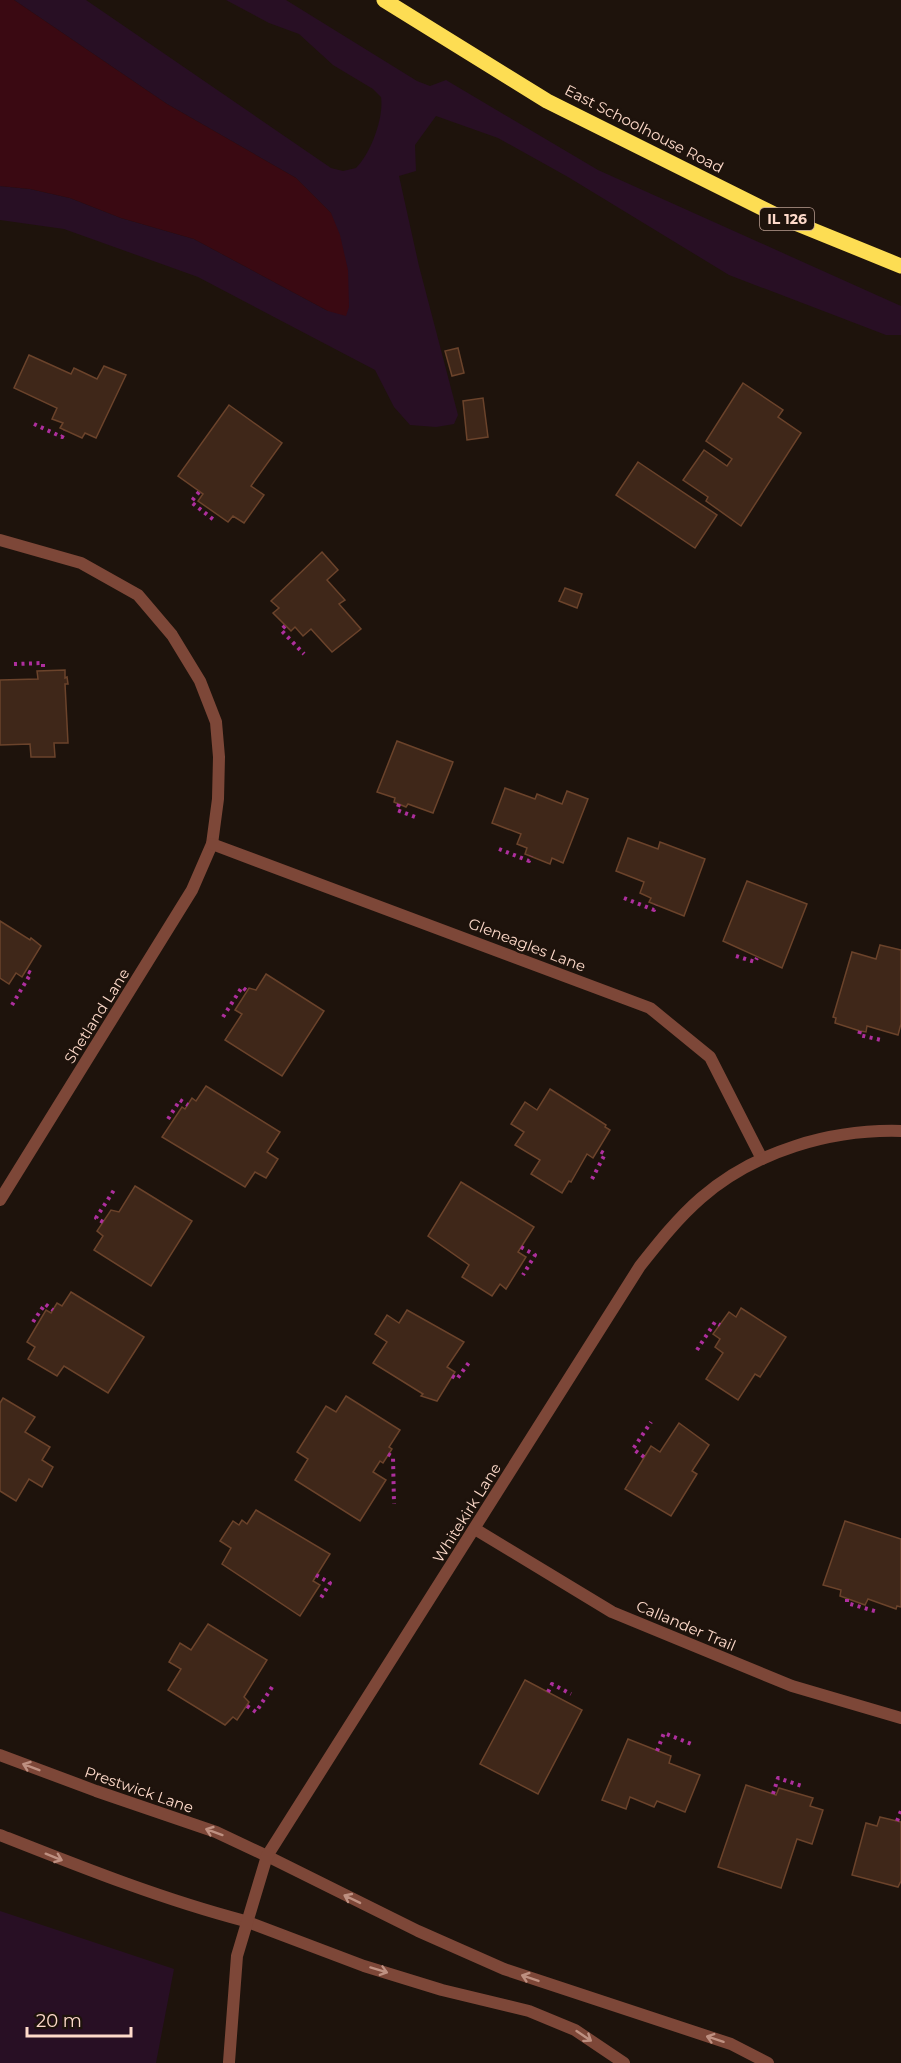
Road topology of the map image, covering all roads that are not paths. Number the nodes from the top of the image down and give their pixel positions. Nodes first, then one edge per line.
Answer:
1 (384, 0) edge
2 (901, 266) edge
3 (0, 540) edge
4 (212, 844) junction
5 (901, 1131) edge
6 (762, 1159) junction
7 (0, 1200) edge
8 (475, 1529) junction
9 (901, 1718) edge
10 (0, 1755) edge
11 (0, 1835) edge
12 (267, 1856) junction
13 (245, 1921) junction
14 (229, 2062) edge
15 (624, 2063) edge
16 (768, 2063) edge

1 - 2 main road, East Schoolhouse Road / IL 126
3 - 4 street, Shetland Lane
4 - 6 street, Gleneagles Lane
4 - 7 street, Shetland Lane
5 - 6 street, Whitekirk Lane
6 - 8 street, Whitekirk Lane
8 - 9 street, Callander Trail
8 - 12 street, Whitekirk Lane
12 -> 10 street, Prestwick Lane
11 -> 13 street
12 - 13 street, Whitekirk Lane
16 -> 12 street, Prestwick Lane
13 - 14 street, Whitekirk Lane
13 -> 15 street

